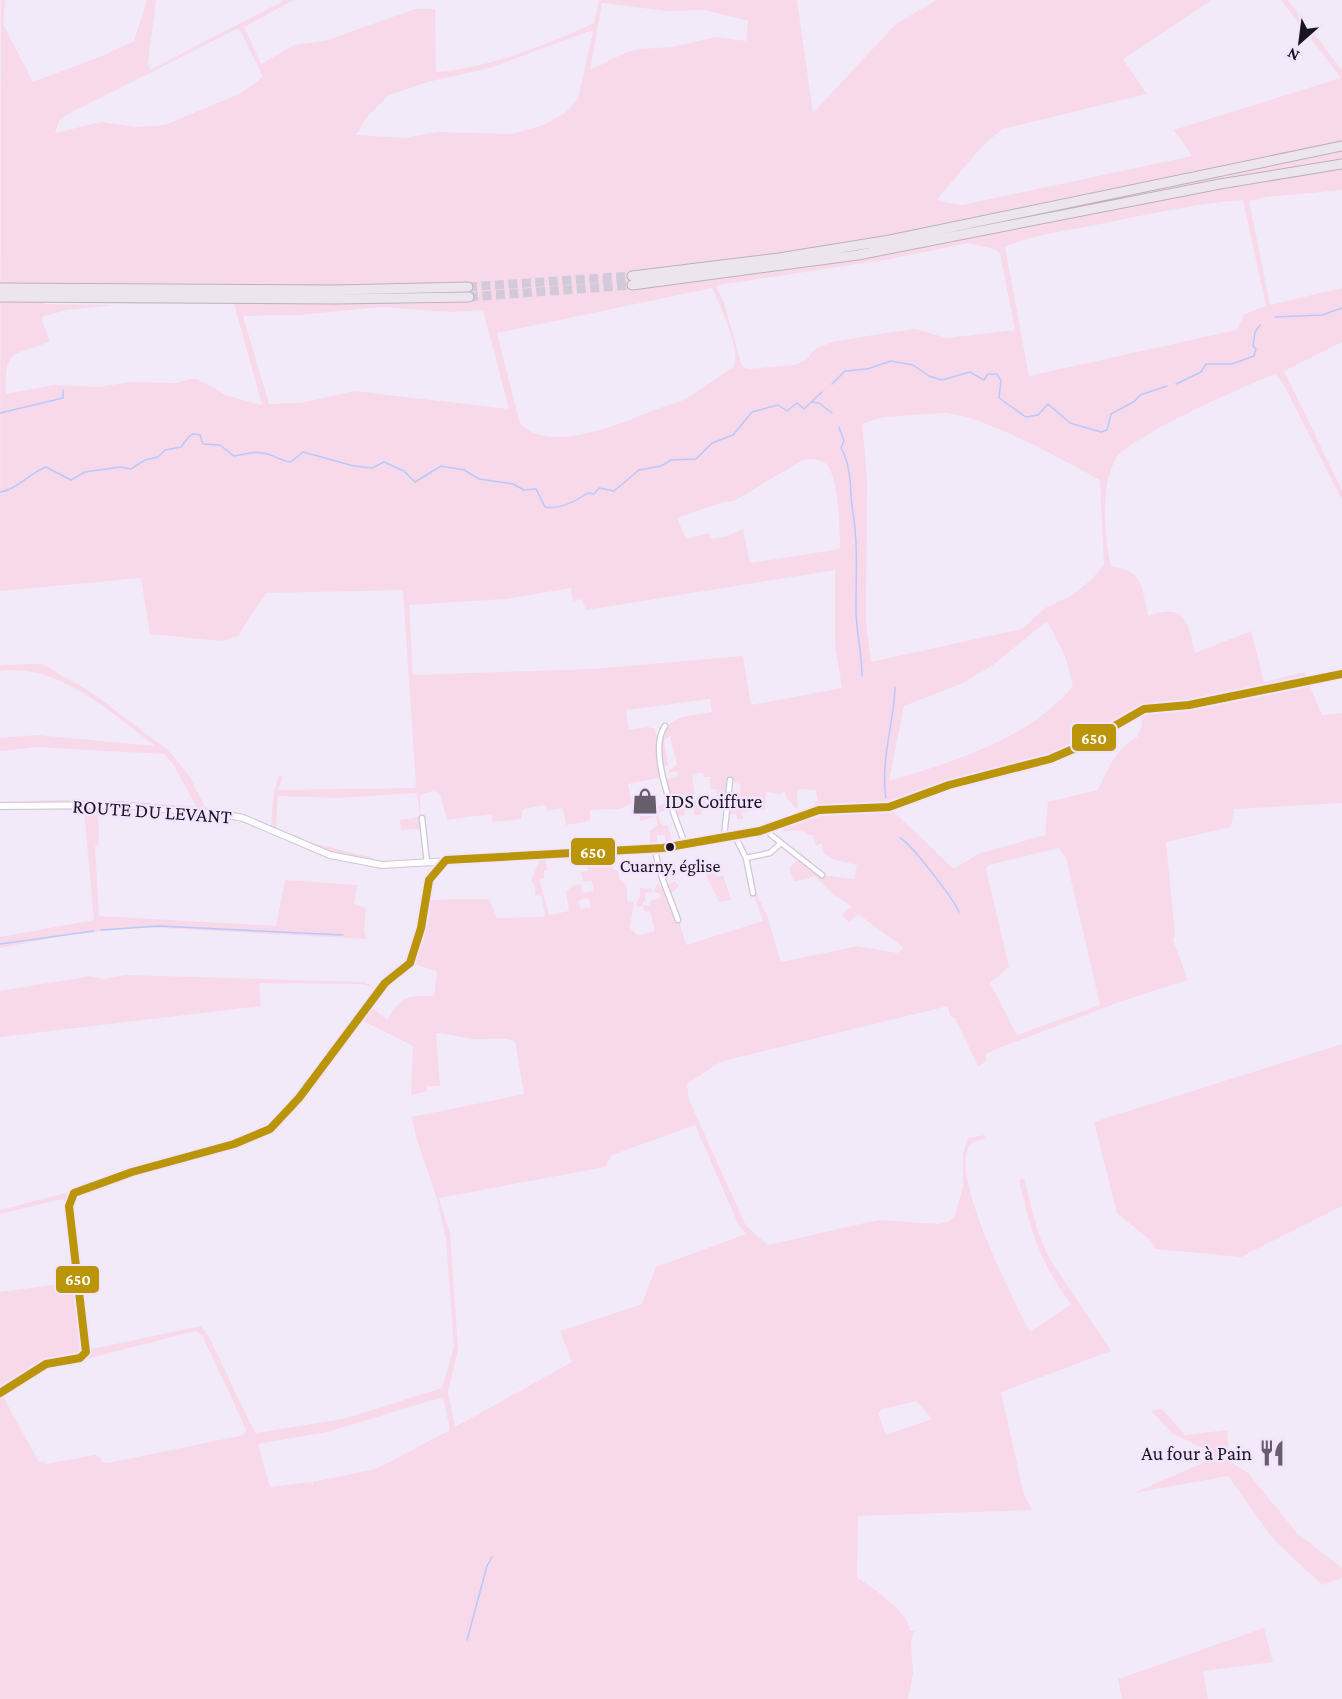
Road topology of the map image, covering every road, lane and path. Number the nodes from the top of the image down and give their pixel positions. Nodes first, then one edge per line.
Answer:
1 (1342, 146) edge
2 (1342, 164) edge
3 (0, 288) edge
4 (0, 297) edge
5 (1342, 674) edge
6 (665, 726) dead end
7 (730, 780) dead end
8 (0, 806) edge
9 (422, 818) dead end
10 (767, 828) junction
11 (735, 836) junction
12 (724, 837) junction
13 (781, 843) junction
14 (685, 844) junction
15 (655, 849) junction
16 (746, 858) junction
17 (446, 860) junction
18 (425, 863) junction
19 (822, 875) dead end
20 (429, 877) junction
21 (753, 893) dead end
22 (678, 920) dead end
23 (0, 1393) edge

1 - 2 highway
3 - 4 highway
5 - 10 street, ROUTE DU LEVANT
6 - 14 street
7 - 12 street
8 - 18 street, ROUTE DU LEVANT
9 - 18 street
10 - 11 street, ROUTE DU LEVANT
10 - 13 street
11 - 12 street, ROUTE DU LEVANT
11 - 16 street
12 - 14 street, ROUTE DU LEVANT
13 - 16 street
13 - 19 street
14 - 15 street, ROUTE DU LEVANT
15 - 17 street, ROUTE DU LEVANT
15 - 22 street
16 - 21 street
17 - 18 street, ROUTE DU LEVANT
17 - 20 street
18 - 20 street
20 - 23 street

